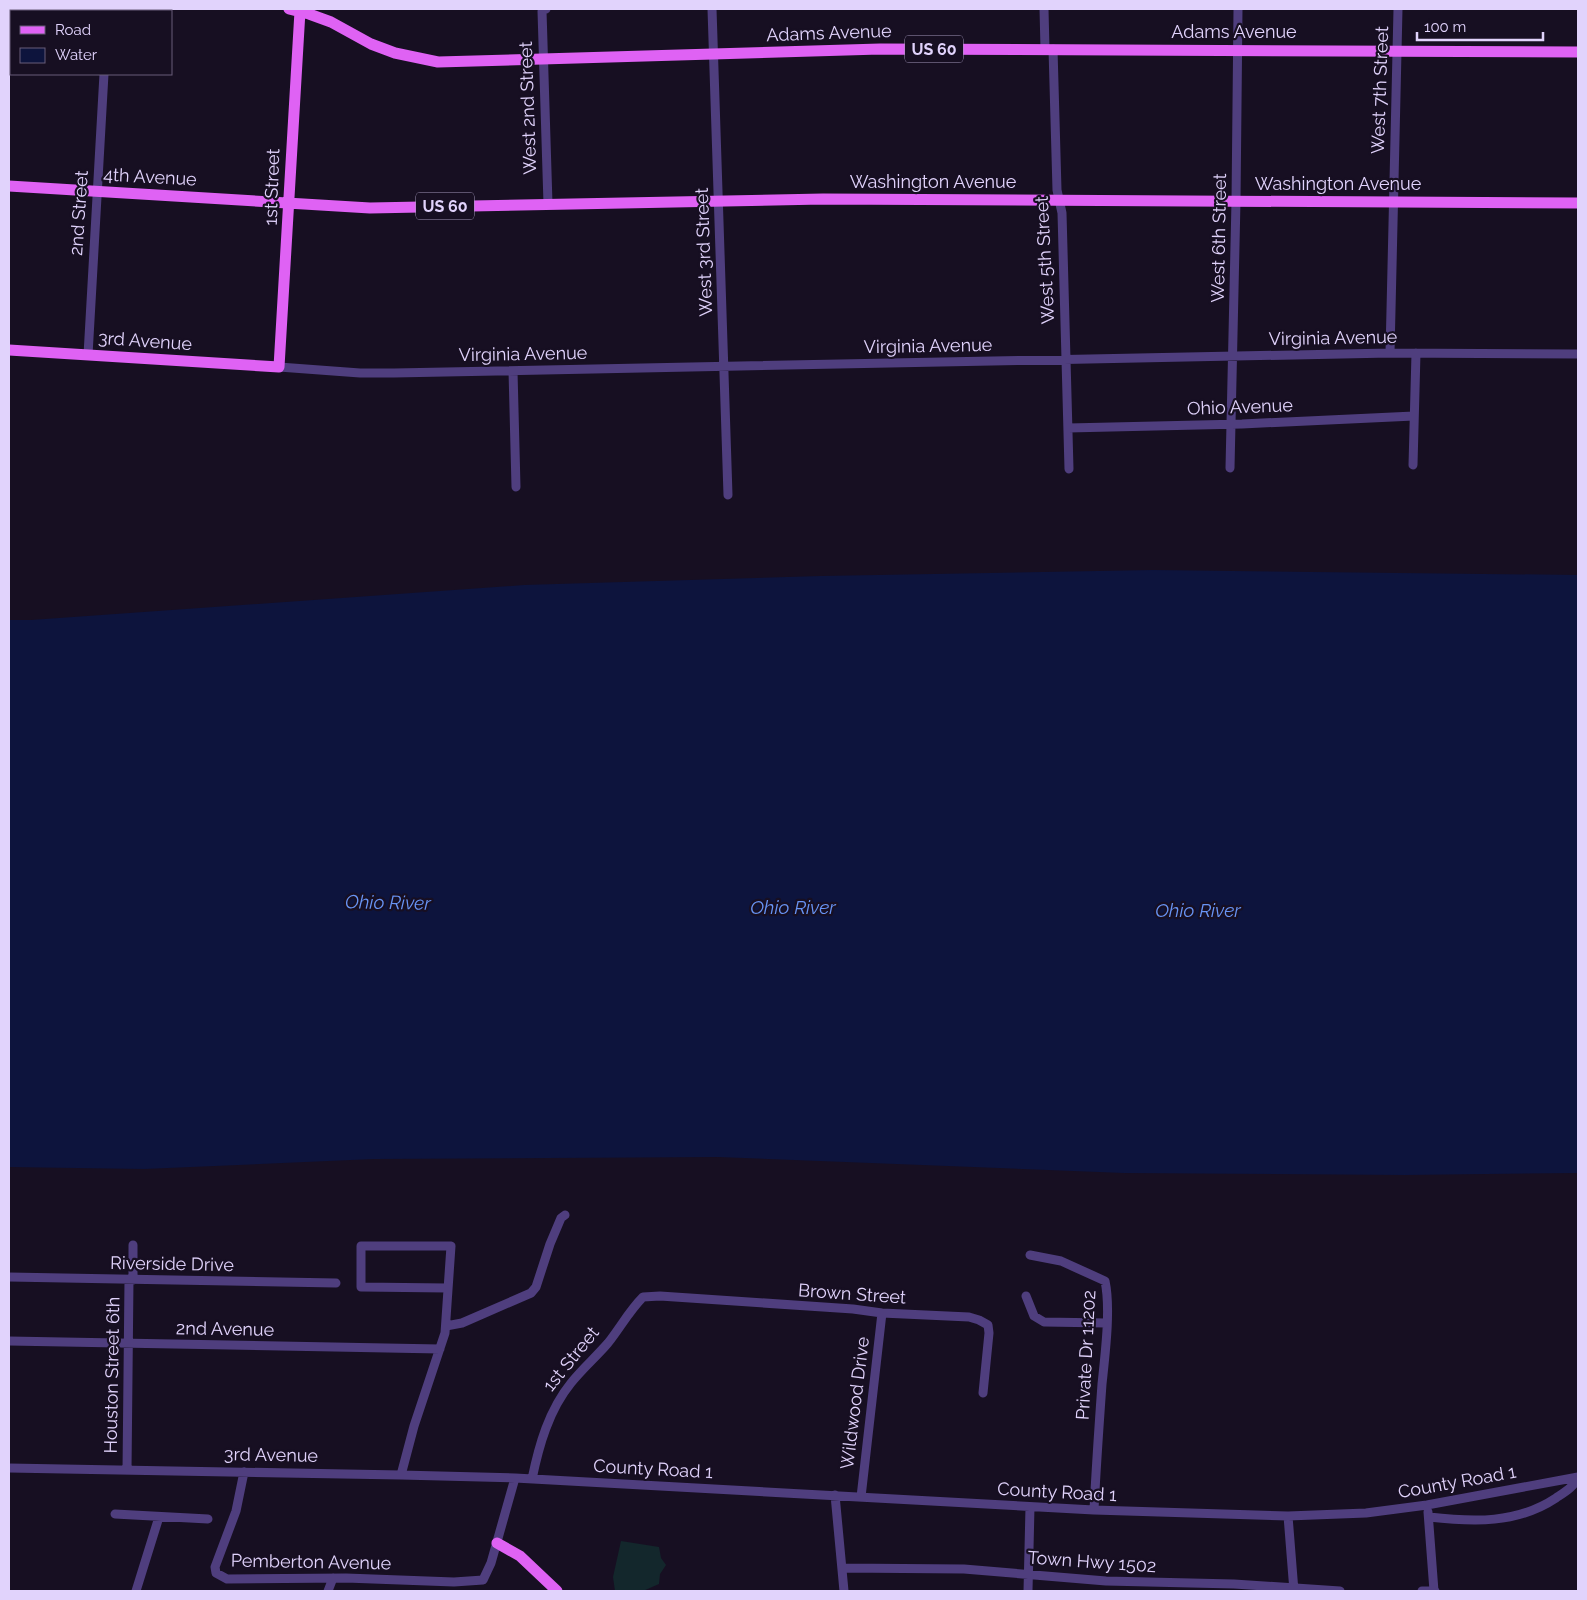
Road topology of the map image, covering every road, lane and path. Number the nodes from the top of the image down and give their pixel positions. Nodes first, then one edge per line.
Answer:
1 (712, 9) edge
2 (1044, 9) edge
3 (1238, 9) edge
4 (1398, 9) edge
5 (296, 10) edge
6 (544, 10) edge
7 (1049, 49) junction
8 (1237, 50) junction
9 (1396, 51) junction
10 (1578, 52) edge
11 (714, 54) junction
12 (543, 59) junction
13 (104, 75) edge
14 (9, 186) edge
15 (97, 191) junction
16 (1059, 200) junction
17 (719, 201) junction
18 (1236, 201) junction
19 (1393, 202) junction
20 (289, 203) junction
21 (1578, 203) edge
22 (548, 204) junction
23 (9, 350) edge
24 (1390, 352) junction
25 (1416, 352) junction
26 (1578, 354) edge
27 (88, 355) junction
28 (1232, 356) junction
29 (1066, 359) junction
30 (725, 366) junction
31 (280, 367) junction
32 (513, 371) junction
33 (1414, 416) junction
34 (1231, 424) junction
35 (1068, 428) junction
36 (1413, 465) dead end
37 (1230, 468) dead end
38 (1069, 469) dead end
39 (516, 488) dead end
40 (728, 495) dead end
41 (566, 1215) dead end
42 (133, 1245) dead end
43 (1030, 1255) dead end
44 (9, 1277) edge
45 (131, 1280) junction
46 (336, 1284) dead end
47 (447, 1288) junction
48 (1026, 1296) dead end
49 (643, 1297) joint
50 (882, 1313) junction
51 (1106, 1323) junction
52 (446, 1326) junction
53 (9, 1341) edge
54 (129, 1344) junction
55 (440, 1349) junction
56 (983, 1393) dead end
57 (9, 1468) edge
58 (127, 1470) junction
59 (244, 1472) junction
60 (401, 1475) junction
61 (1578, 1477) edge
62 (516, 1478) junction
63 (532, 1479) junction
64 (835, 1495) junction
65 (861, 1497) junction
66 (1427, 1505) junction
67 (1030, 1507) junction
68 (1094, 1510) junction
69 (115, 1514) dead end
70 (1288, 1516) junction
71 (159, 1517) junction
72 (1429, 1517) junction
73 (208, 1519) dead end
74 (497, 1543) junction
75 (842, 1568) junction
76 (1030, 1574) junction
77 (333, 1578) junction
78 (1294, 1590) edge
79 (136, 1591) edge
80 (328, 1591) edge
81 (557, 1591) edge
82 (844, 1591) edge
83 (1028, 1591) edge
84 (1340, 1591) edge
85 (1422, 1591) edge
86 (1435, 1591) edge

1 - 11 street, West 3rd Street
2 - 7 street, West 5th Street
3 - 8 street, West 6th Street
4 - 9 street, West 7th Street
5 - 12 main road, Adams Avenue / US 60
5 - 20 main road, 1st Street
6 - 12 street, West 2nd Street
7 - 8 main road, Adams Avenue / US 60
7 - 11 main road, Adams Avenue / US 60
7 - 16 street, West 5th Street
8 - 9 main road, Adams Avenue / US 60
8 - 18 street, West 6th Street
9 - 10 main road, Adams Avenue / US 60
9 - 19 street, West 7th Street
11 - 12 main road, Adams Avenue / US 60
11 - 17 street, West 3rd Street
12 - 22 street, West 2nd Street
13 - 15 street, 2nd Street
14 - 15 main road, 4th Avenue
15 - 20 main road, 4th Avenue
15 - 27 street, 2nd Street
16 - 17 main road, Washington Avenue / US 60
16 - 18 main road, Washington Avenue / US 60
16 - 29 street, West 5th Street
17 - 22 main road, Washington Avenue / US 60
17 - 30 street, West 3rd Street
18 - 19 main road, Washington Avenue / US 60
18 - 28 street, West 6th Street
19 - 21 main road, Washington Avenue / US 60
19 - 24 street, West 7th Street
20 - 22 main road, Washington Avenue / US 60
20 - 31 main road, 1st Street
23 - 27 main road, 3rd Avenue
24 - 25 street, Virginia Avenue
24 - 28 street, Virginia Avenue
25 - 26 street, Virginia Avenue
25 - 33 street
27 - 31 main road, 3rd Avenue
28 - 29 street, Virginia Avenue
28 - 34 street, West 6th Street
29 - 30 street, Virginia Avenue
29 - 35 street, West 5th Street
30 - 32 street, Virginia Avenue
30 - 40 street, West 3rd Street
31 - 32 street, Virginia Avenue
32 - 39 street
33 - 34 street, Ohio Avenue
33 - 36 street
34 - 35 street, Ohio Avenue
34 - 37 street, West 6th Street
35 - 38 street, West 5th Street
41 - 52 street
42 - 45 street, Houston Street 6th
43 - 51 street, Private Dr 11202
44 - 45 street, Riverside Drive
45 - 46 street, Riverside Drive
45 - 54 street, Houston Street 6th
47 - 47 street
47 - 52 street
48 - 51 street
49 - 50 street, Brown Street
49 - 63 street, 1st Street
50 - 56 street, Brown Street
50 - 65 street, Wildwood Drive
51 - 68 street, Private Dr 11202
52 - 55 street
53 - 54 street, 2nd Avenue
54 - 55 street, 2nd Avenue
54 - 58 street, Houston Street 6th
55 - 60 street
57 - 58 street, 3rd Avenue
58 - 59 street, 3rd Avenue
59 - 60 street, 3rd Avenue
59 - 77 street, Pemberton Avenue
60 - 62 street, 3rd Avenue
61 - 66 street, County Road 1
61 - 72 street
62 - 63 street, 3rd Avenue
62 - 74 street
63 - 64 street, County Road 1
64 - 65 street, County Road 1
64 - 75 street
65 - 67 street, County Road 1
66 - 70 street, County Road 1
66 - 72 street
67 - 68 street, County Road 1
67 - 76 street
68 - 70 street, County Road 1
69 - 71 street
70 - 78 street
71 - 73 street
71 - 79 street
72 - 86 street
74 - 77 street, Pemberton Avenue
74 - 81 main road
75 - 76 street, Town Hwy 1502
75 - 82 street
76 - 78 street, Town Hwy 1502
76 - 83 street
77 - 80 street
78 - 84 street, Town Hwy 1502
85 - 86 street

